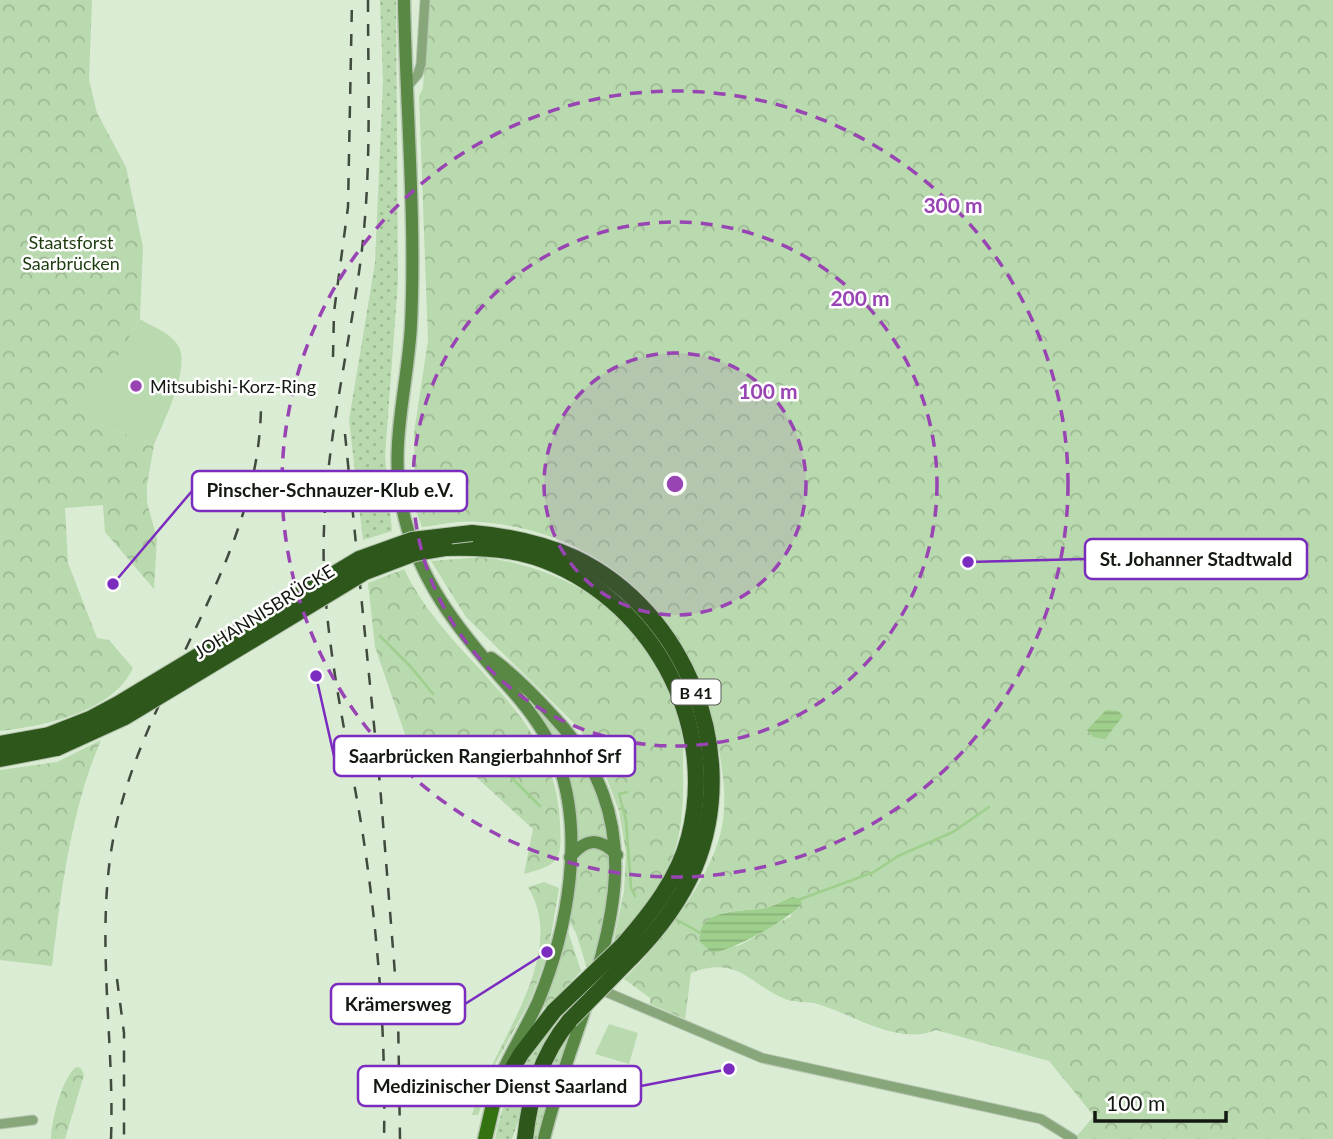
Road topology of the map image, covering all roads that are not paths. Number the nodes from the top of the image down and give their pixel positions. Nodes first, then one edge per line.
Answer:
1 (404, 0) edge
2 (425, 0) edge
3 (407, 87) junction
4 (479, 650) junction
5 (53, 741) junction
6 (0, 744) edge
7 (0, 759) edge
8 (617, 855) junction
9 (570, 857) junction
10 (627, 952) junction
11 (591, 986) junction
12 (494, 1100) junction
13 (33, 1120) dead end
14 (0, 1124) edge
15 (485, 1139) edge
16 (525, 1139) edge
17 (544, 1139) edge
18 (1073, 1139) edge

1 - 3 main road
2 - 3 street
3 - 4 main road
4 - 8 main road
4 - 9 main road
5 - 6 highway, B 41
5 - 7 highway, B 41
5 - 10 highway, JOHANNISBRÜCKE / B 41, bridge
5 - 10 highway, JOHANNISBRÜCKE / B 41, bridge
8 - 9 main road
8 - 11 main road
9 - 12 main road
10 - 12 highway, B 41, bridge
10 - 16 highway, B 41, bridge
11 - 17 main road
11 - 18 street
12 - 15 main road
13 - 14 street

